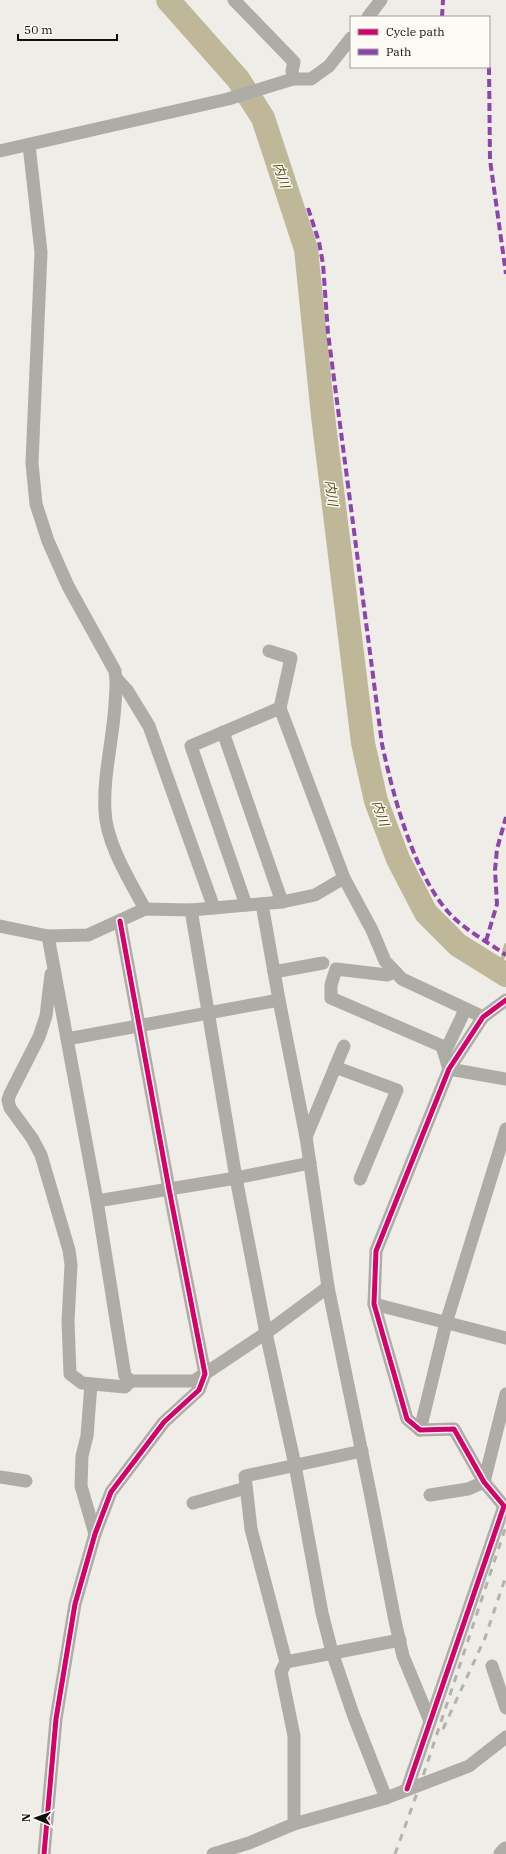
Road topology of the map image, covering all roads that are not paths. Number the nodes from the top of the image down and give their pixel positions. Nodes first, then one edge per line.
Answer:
1 (234, 0) edge
2 (381, 0) edge
3 (369, 16) edge
4 (350, 39) edge
5 (293, 79) junction
6 (29, 145) junction
7 (0, 151) edge
8 (269, 651) dead end
9 (117, 679) junction
10 (280, 708) junction
11 (223, 732) junction
12 (344, 878) junction
13 (282, 902) junction
14 (262, 904) junction
15 (246, 905) junction
16 (214, 908) junction
17 (145, 910) junction
18 (192, 910) junction
19 (120, 920) junction
20 (0, 926) edge
21 (48, 936) junction
22 (53, 962) junction
23 (323, 963) dead end
24 (274, 972) junction
25 (395, 972) junction
26 (279, 1000) junction
27 (506, 1000) edge
28 (465, 1010) junction
29 (209, 1013) junction
30 (483, 1017) junction
31 (139, 1026) junction
32 (67, 1039) junction
33 (344, 1046) dead end
34 (445, 1052) junction
35 (335, 1067) junction
36 (450, 1069) junction
37 (506, 1079) edge
38 (506, 1128) edge
39 (306, 1138) junction
40 (310, 1162) junction
41 (236, 1178) junction
42 (360, 1179) dead end
43 (169, 1189) junction
44 (97, 1201) junction
45 (328, 1287) junction
46 (374, 1304) junction
47 (446, 1323) junction
48 (266, 1333) junction
49 (506, 1338) edge
50 (205, 1374) junction
51 (131, 1381) junction
52 (91, 1384) junction
53 (506, 1394) edge
54 (420, 1430) junction
55 (362, 1451) junction
56 (295, 1465) junction
57 (0, 1477) edge
58 (26, 1481) dead end
59 (484, 1482) junction
60 (246, 1488) junction
61 (430, 1495) dead end
62 (193, 1503) dead end
63 (96, 1534) junction
64 (400, 1640) junction
65 (332, 1652) junction
66 (286, 1662) junction
67 (492, 1666) dead end
68 (506, 1708) edge
69 (430, 1721) junction
70 (506, 1737) edge
71 (406, 1789) junction
72 (386, 1798) junction
73 (294, 1824) junction
74 (506, 1850) edge
75 (44, 1854) edge
76 (213, 1854) edge
77 (502, 1854) edge

1 - 5 street
2 - 3 street
4 - 5 street
5 - 6 street
6 - 7 street
6 - 9 street
8 - 10 street
9 - 16 street
9 - 17 street
10 - 11 street
10 - 12 street
11 - 13 street
11 - 15 street
12 - 13 street
12 - 25 street
13 - 14 street
14 - 15 street
14 - 24 street
15 - 16 street
16 - 18 street
17 - 18 street
17 - 19 street
18 - 29 street
19 - 21 street
19 - 31 street
20 - 21 street
21 - 22 street
22 - 32 street
22 - 52 street
23 - 24 street
24 - 26 street
25 - 28 street
25 - 34 street
26 - 29 street
26 - 39 street
27 - 30 street
28 - 30 street
28 - 34 street
29 - 31 street
29 - 41 street
30 - 36 street
31 - 32 street
31 - 43 street
32 - 44 street
33 - 35 street
34 - 36 street
35 - 39 street
35 - 42 street
36 - 37 street
36 - 46 street
38 - 47 street
39 - 40 street
40 - 41 street
40 - 45 street
41 - 43 street
41 - 48 street
43 - 44 street
43 - 50 street
44 - 51 street
45 - 48 street
45 - 55 street
46 - 47 street
46 - 54 street
47 - 49 street
47 - 54 street
48 - 50 street
48 - 56 street
50 - 51 street
50 - 63 street
51 - 52 street
52 - 63 street
53 - 59 street
54 - 59 street
55 - 56 street
55 - 64 street
56 - 60 street
56 - 65 street
57 - 58 street
59 - 61 street
59 - 69 street
60 - 62 street
60 - 66 street
63 - 75 street
64 - 65 street
64 - 69 street
65 - 66 street
65 - 72 street
66 - 73 street
67 - 68 street
69 - 71 street
70 - 71 street
71 - 72 street
72 - 73 street
73 - 76 street
74 - 77 main road

